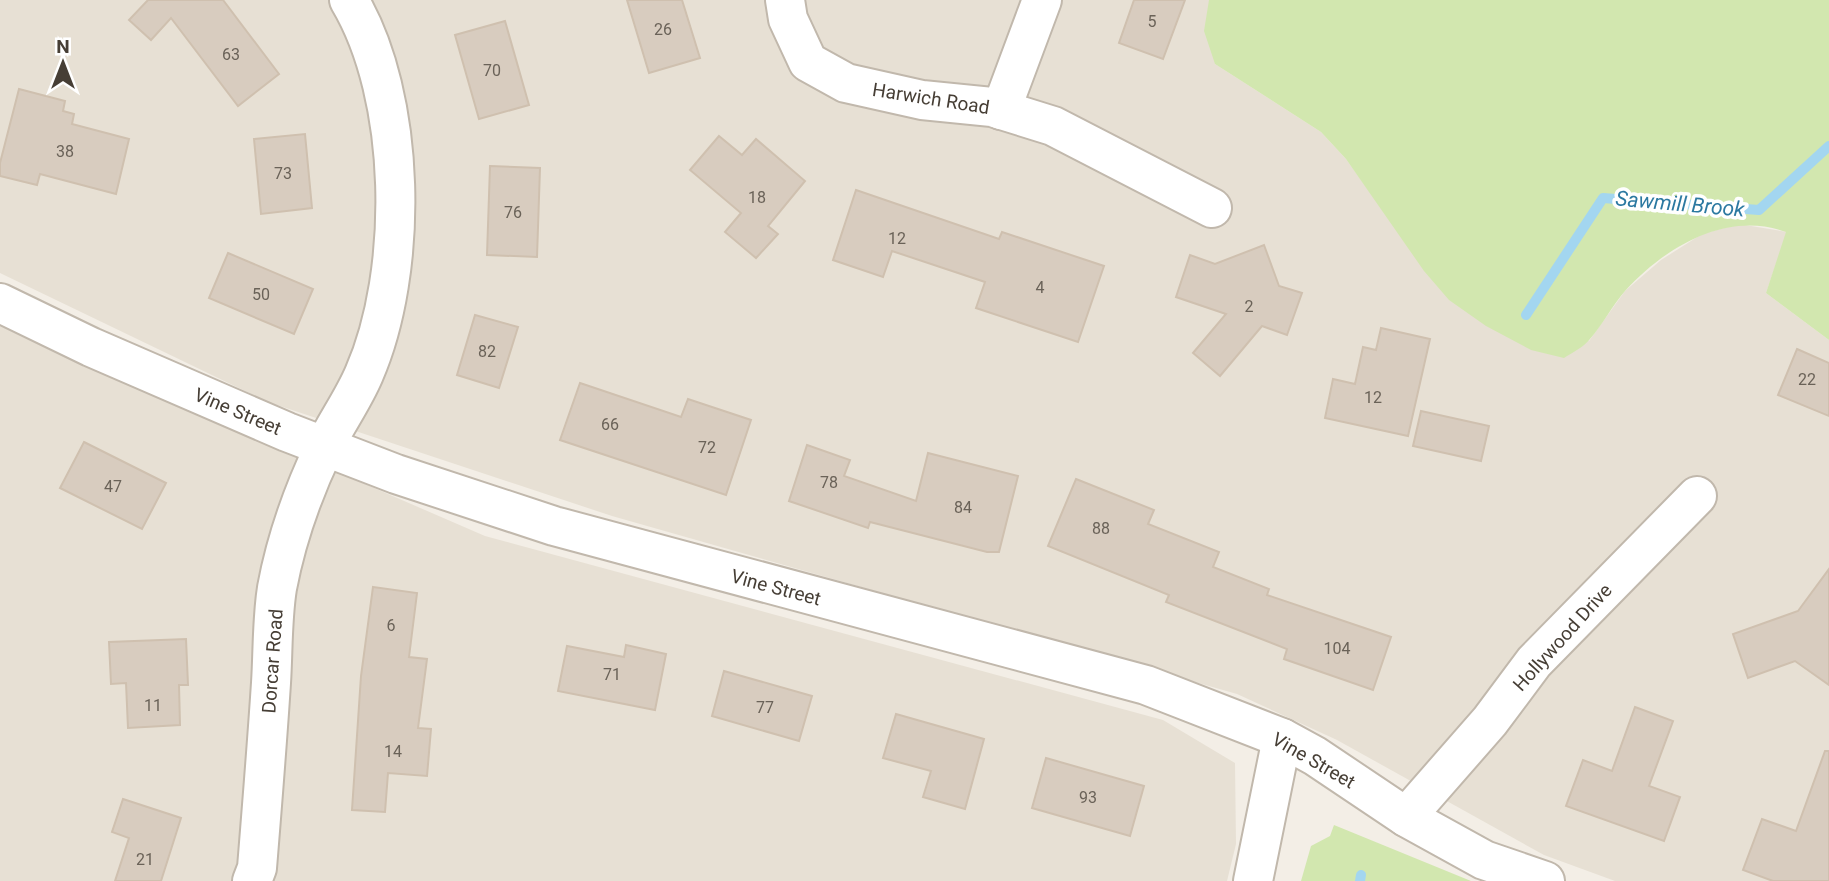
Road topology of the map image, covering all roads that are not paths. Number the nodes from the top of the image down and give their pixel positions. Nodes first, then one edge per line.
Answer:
1 (349, 0) edge
2 (785, 0) edge
3 (1042, 0) edge
4 (1001, 110) junction
5 (1212, 208) dead end
6 (0, 303) edge
7 (324, 449) junction
8 (1697, 496) dead end
9 (1282, 738) junction
10 (1406, 817) junction
11 (251, 881) edge
12 (1253, 881) edge
13 (1545, 881) edge

1 - 7 street, Dorcar Road
2 - 4 street, Harwich Road
3 - 4 street, Harwich Road
4 - 5 street, Harwich Road
6 - 7 street, Vine Street
7 - 9 street, Vine Street
7 - 11 street, Dorcar Road
8 - 10 street, Hollywood Drive
9 - 10 street, Vine Street
9 - 12 street
10 - 13 street, Vine Street

